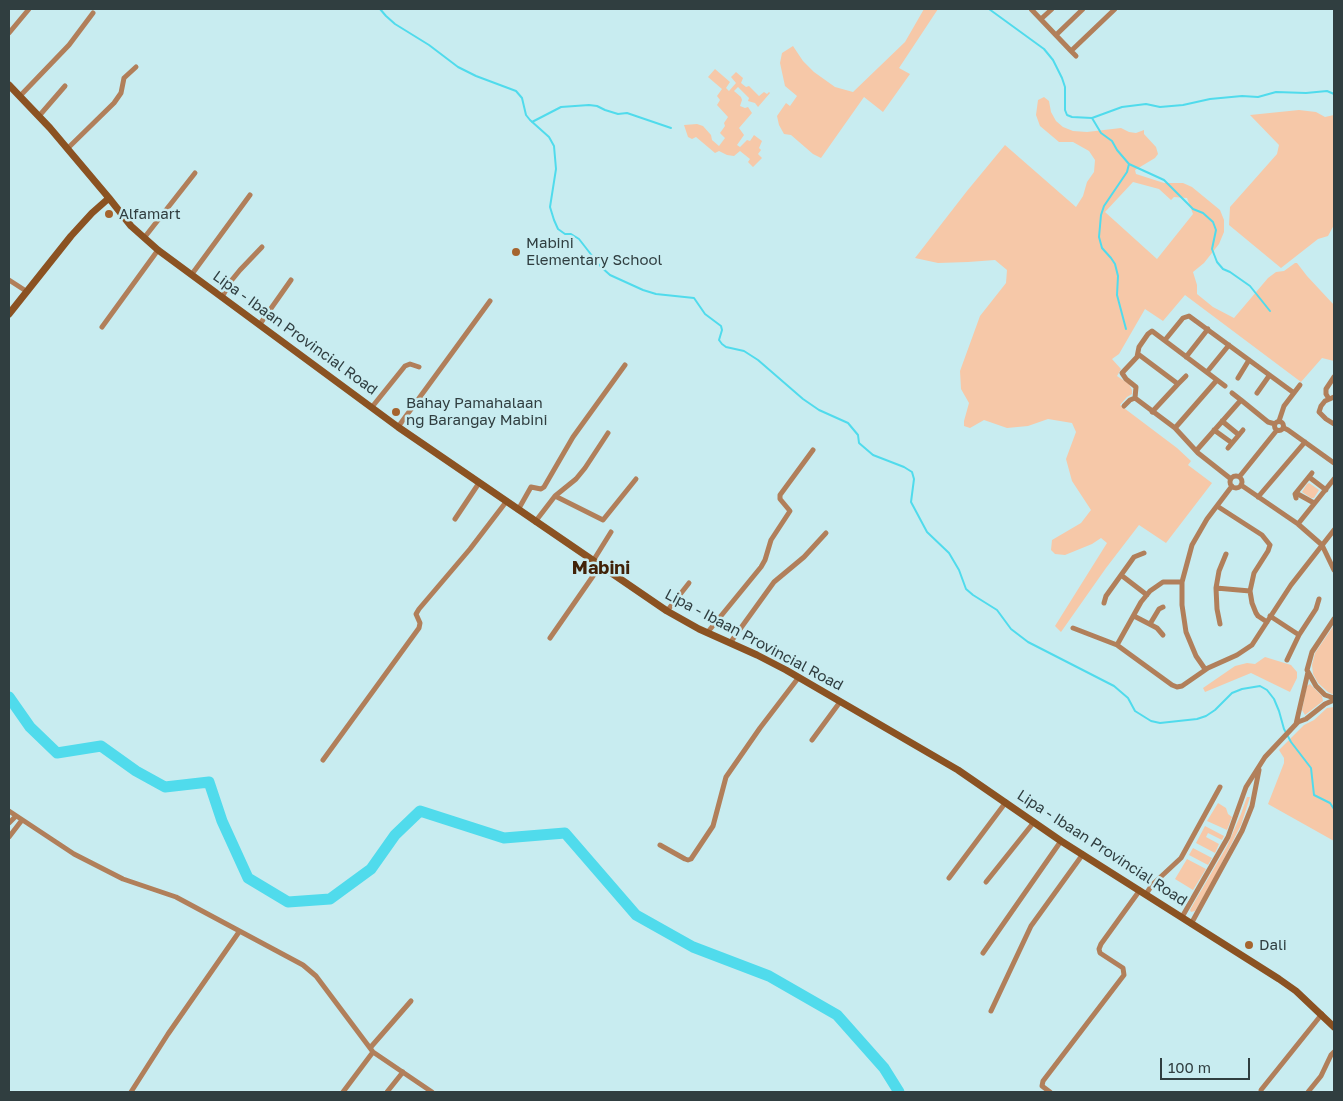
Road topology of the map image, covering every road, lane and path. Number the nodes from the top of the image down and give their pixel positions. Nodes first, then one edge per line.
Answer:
1 (29, 9) edge
2 (1031, 9) edge
3 (1052, 9) edge
4 (1083, 9) edge
5 (1115, 9) edge
6 (93, 14) dead end
7 (1041, 20) junction
8 (9, 33) edge
9 (1056, 35) junction
10 (1071, 51) junction
11 (1076, 56) dead end
12 (136, 67) dead end
13 (65, 86) dead end
14 (10, 88) edge
15 (20, 96) junction
16 (39, 116) junction
17 (67, 149) junction
18 (195, 173) dead end
19 (250, 195) dead end
20 (109, 198) junction
21 (144, 238) junction
22 (262, 248) dead end
23 (158, 250) junction
24 (192, 274) junction
25 (9, 280) edge
26 (291, 280) dead end
27 (26, 291) junction
28 (222, 297) junction
29 (490, 301) dead end
30 (9, 314) edge
31 (260, 324) junction
32 (102, 327) dead end
33 (1208, 329) junction
34 (1165, 340) junction
35 (1229, 344) junction
36 (1138, 354) junction
37 (1186, 356) junction
38 (1249, 360) junction
39 (625, 365) dead end
40 (419, 367) dead end
41 (1207, 372) junction
42 (1186, 376) dead end
43 (1270, 376) junction
44 (1238, 378) dead end
45 (1334, 378) edge
46 (1217, 380) junction
47 (1178, 384) junction
48 (1225, 386) dead end
49 (1300, 386) dead end
50 (1232, 393) dead end
51 (1257, 393) dead end
52 (1294, 394) junction
53 (1135, 398) junction
54 (1332, 398) edge
55 (1241, 400) junction
56 (1124, 406) dead end
57 (372, 407) junction
58 (1152, 412) junction
59 (1222, 421) junction
60 (1334, 424) edge
61 (1277, 425) junction
62 (398, 427) junction
63 (1175, 428) junction
64 (1214, 430) junction
65 (608, 433) dead end
66 (1305, 442) junction
67 (1232, 443) junction
68 (1228, 448) dead end
69 (813, 450) dead end
70 (1196, 451) junction
71 (1334, 463) edge
72 (1240, 476) junction
73 (636, 478) dead end
74 (1231, 479) junction
75 (1334, 479) edge
76 (480, 483) junction
77 (1241, 485) junction
78 (1232, 486) junction
79 (1326, 490) junction
80 (555, 496) junction
81 (1258, 497) junction
82 (506, 502) junction
83 (1314, 503) junction
84 (1217, 506) junction
85 (518, 510) junction
86 (455, 519) dead end
87 (535, 522) junction
88 (1298, 524) junction
89 (1334, 530) edge
90 (612, 532) dead end
91 (826, 533) dead end
92 (1322, 545) junction
93 (1144, 553) dead end
94 (1226, 554) dead end
95 (593, 561) junction
96 (600, 566) junction
97 (1334, 570) edge
98 (1121, 575) junction
99 (1182, 582) junction
100 (689, 583) dead end
101 (1216, 588) junction
102 (1250, 591) junction
103 (1147, 595) junction
104 (1319, 599) dead end
105 (1104, 603) dead end
106 (1163, 607) dead end
107 (667, 611) junction
108 (1134, 616) junction
109 (1270, 616) junction
110 (1334, 619) edge
111 (1267, 622) junction
112 (1150, 624) junction
113 (1220, 624) dead end
114 (1073, 628) dead end
115 (707, 633) junction
116 (1163, 635) dead end
117 (1299, 635) junction
118 (550, 638) dead end
119 (730, 643) junction
120 (1117, 645) junction
121 (1288, 660) dead end
122 (1205, 669) junction
123 (1308, 672) junction
124 (799, 677) junction
125 (1334, 699) edge
126 (840, 702) junction
127 (1296, 725) junction
128 (812, 740) dead end
129 (323, 760) dead end
130 (1260, 767) junction
131 (1220, 787) dead end
132 (1006, 802) junction
133 (9, 811) edge
134 (16, 816) junction
135 (22, 820) junction
136 (1034, 822) junction
137 (9, 823) edge
138 (9, 838) edge
139 (1061, 841) junction
140 (660, 845) dead end
141 (1083, 854) junction
142 (949, 878) dead end
143 (986, 882) dead end
144 (1143, 892) junction
145 (1182, 917) junction
146 (1191, 924) junction
147 (239, 932) junction
148 (984, 953) dead end
149 (411, 1001) dead end
150 (991, 1011) dead end
151 (1322, 1014) junction
152 (1334, 1026) edge
153 (372, 1050) junction
154 (1334, 1052) edge
155 (403, 1072) junction
156 (1261, 1090) dead end
157 (131, 1092) edge
158 (343, 1092) edge
159 (387, 1092) edge
160 (432, 1092) edge
161 (1050, 1092) edge
162 (1308, 1092) edge

1 - 8 street
2 - 7 street
3 - 7 street
4 - 9 street
5 - 10 street
6 - 15 street
7 - 9 street
9 - 10 street
10 - 11 street
12 - 17 street
13 - 16 street
14 - 15 main road, Lipa - Ibaan Provincial Road
15 - 16 main road, Lipa - Ibaan Provincial Road
16 - 17 main road, Lipa - Ibaan Provincial Road
17 - 20 main road, Lipa - Ibaan Provincial Road
18 - 21 street
19 - 24 street
20 - 21 main road, Lipa - Ibaan Provincial Road
20 - 27 main road
21 - 23 main road, Lipa - Ibaan Provincial Road
22 - 28 street
23 - 24 main road, Lipa - Ibaan Provincial Road
23 - 32 street
24 - 28 main road, Lipa - Ibaan Provincial Road
25 - 27 street
26 - 31 street
27 - 30 main road
28 - 31 main road, Lipa - Ibaan Provincial Road
29 - 62 street
31 - 57 main road, Lipa - Ibaan Provincial Road
33 - 34 street
33 - 35 street
33 - 37 street
34 - 36 street
34 - 37 street
35 - 38 street
35 - 41 street
36 - 47 street
36 - 53 street
37 - 41 street
38 - 43 street
38 - 44 street
39 - 85 street
40 - 57 street
41 - 46 street
42 - 47 street
43 - 51 street
43 - 52 street
45 - 54 street
46 - 48 street
46 - 63 street
47 - 58 street
49 - 52 street
50 - 55 street
52 - 61 street
53 - 56 street
53 - 58 street
54 - 60 street
55 - 59 street
55 - 61 street
57 - 62 main road, Lipa - Ibaan Provincial Road
58 - 63 street
59 - 64 street
59 - 67 street
61 - 66 street
61 - 72 street
62 - 76 main road, Lipa - Ibaan Provincial Road
63 - 70 street
64 - 67 street
64 - 70 street
65 - 80 street
66 - 71 street
66 - 81 street
67 - 68 street
69 - 115 street
70 - 74 street
72 - 74 street
72 - 77 street
73 - 80 street
74 - 78 street
75 - 79 street
76 - 82 main road, Lipa - Ibaan Provincial Road
76 - 86 street
77 - 78 street
77 - 81 street
78 - 84 street
79 - 83 street
79 - 83 street
80 - 87 street
81 - 88 street
82 - 85 main road, Lipa - Ibaan Provincial Road
82 - 129 street
83 - 88 street
84 - 99 street
84 - 102 street
85 - 87 main road, Lipa - Ibaan Provincial Road
87 - 95 main road, Lipa - Ibaan Provincial Road
88 - 92 street
89 - 92 street
90 - 95 street
91 - 119 street
92 - 97 street
92 - 109 street
93 - 98 street
94 - 101 street
95 - 96 main road, Lipa - Ibaan Provincial Road
96 - 107 main road, Lipa - Ibaan Provincial Road
96 - 118 street
98 - 103 street
98 - 105 street
99 - 103 street
99 - 122 street
100 - 107 street
101 - 102 street
101 - 113 street
102 - 111 street
103 - 108 street
104 - 117 street
106 - 112 street
107 - 115 main road, Lipa - Ibaan Provincial Road
108 - 112 street
108 - 120 street
109 - 111 street
109 - 117 street
110 - 123 street
111 - 122 street
112 - 116 street
114 - 120 street
115 - 119 main road, Lipa - Ibaan Provincial Road
117 - 121 street
119 - 124 main road, Lipa - Ibaan Provincial Road
120 - 122 street
123 - 125 street
123 - 127 street
124 - 126 main road, Lipa - Ibaan Provincial Road
124 - 140 street
125 - 127 street
126 - 128 street
126 - 132 main road, Lipa - Ibaan Provincial Road
127 - 130 street
130 - 145 street
130 - 146 street
131 - 144 street
132 - 136 main road, Lipa - Ibaan Provincial Road
132 - 142 street
133 - 134 street
134 - 135 street
134 - 137 street
135 - 138 street
135 - 147 street
136 - 139 main road, Lipa - Ibaan Provincial Road
136 - 143 street
139 - 141 main road, Lipa - Ibaan Provincial Road
139 - 148 street
141 - 144 main road, Lipa - Ibaan Provincial Road
141 - 150 street
144 - 145 main road, Lipa - Ibaan Provincial Road
144 - 161 street
145 - 146 main road, Lipa - Ibaan Provincial Road
146 - 151 main road, Lipa - Ibaan Provincial Road
147 - 153 street
147 - 157 street
149 - 153 street
151 - 152 main road, Lipa - Ibaan Provincial Road
151 - 156 street
153 - 155 street
153 - 158 street
154 - 162 street
155 - 159 street
155 - 160 street

